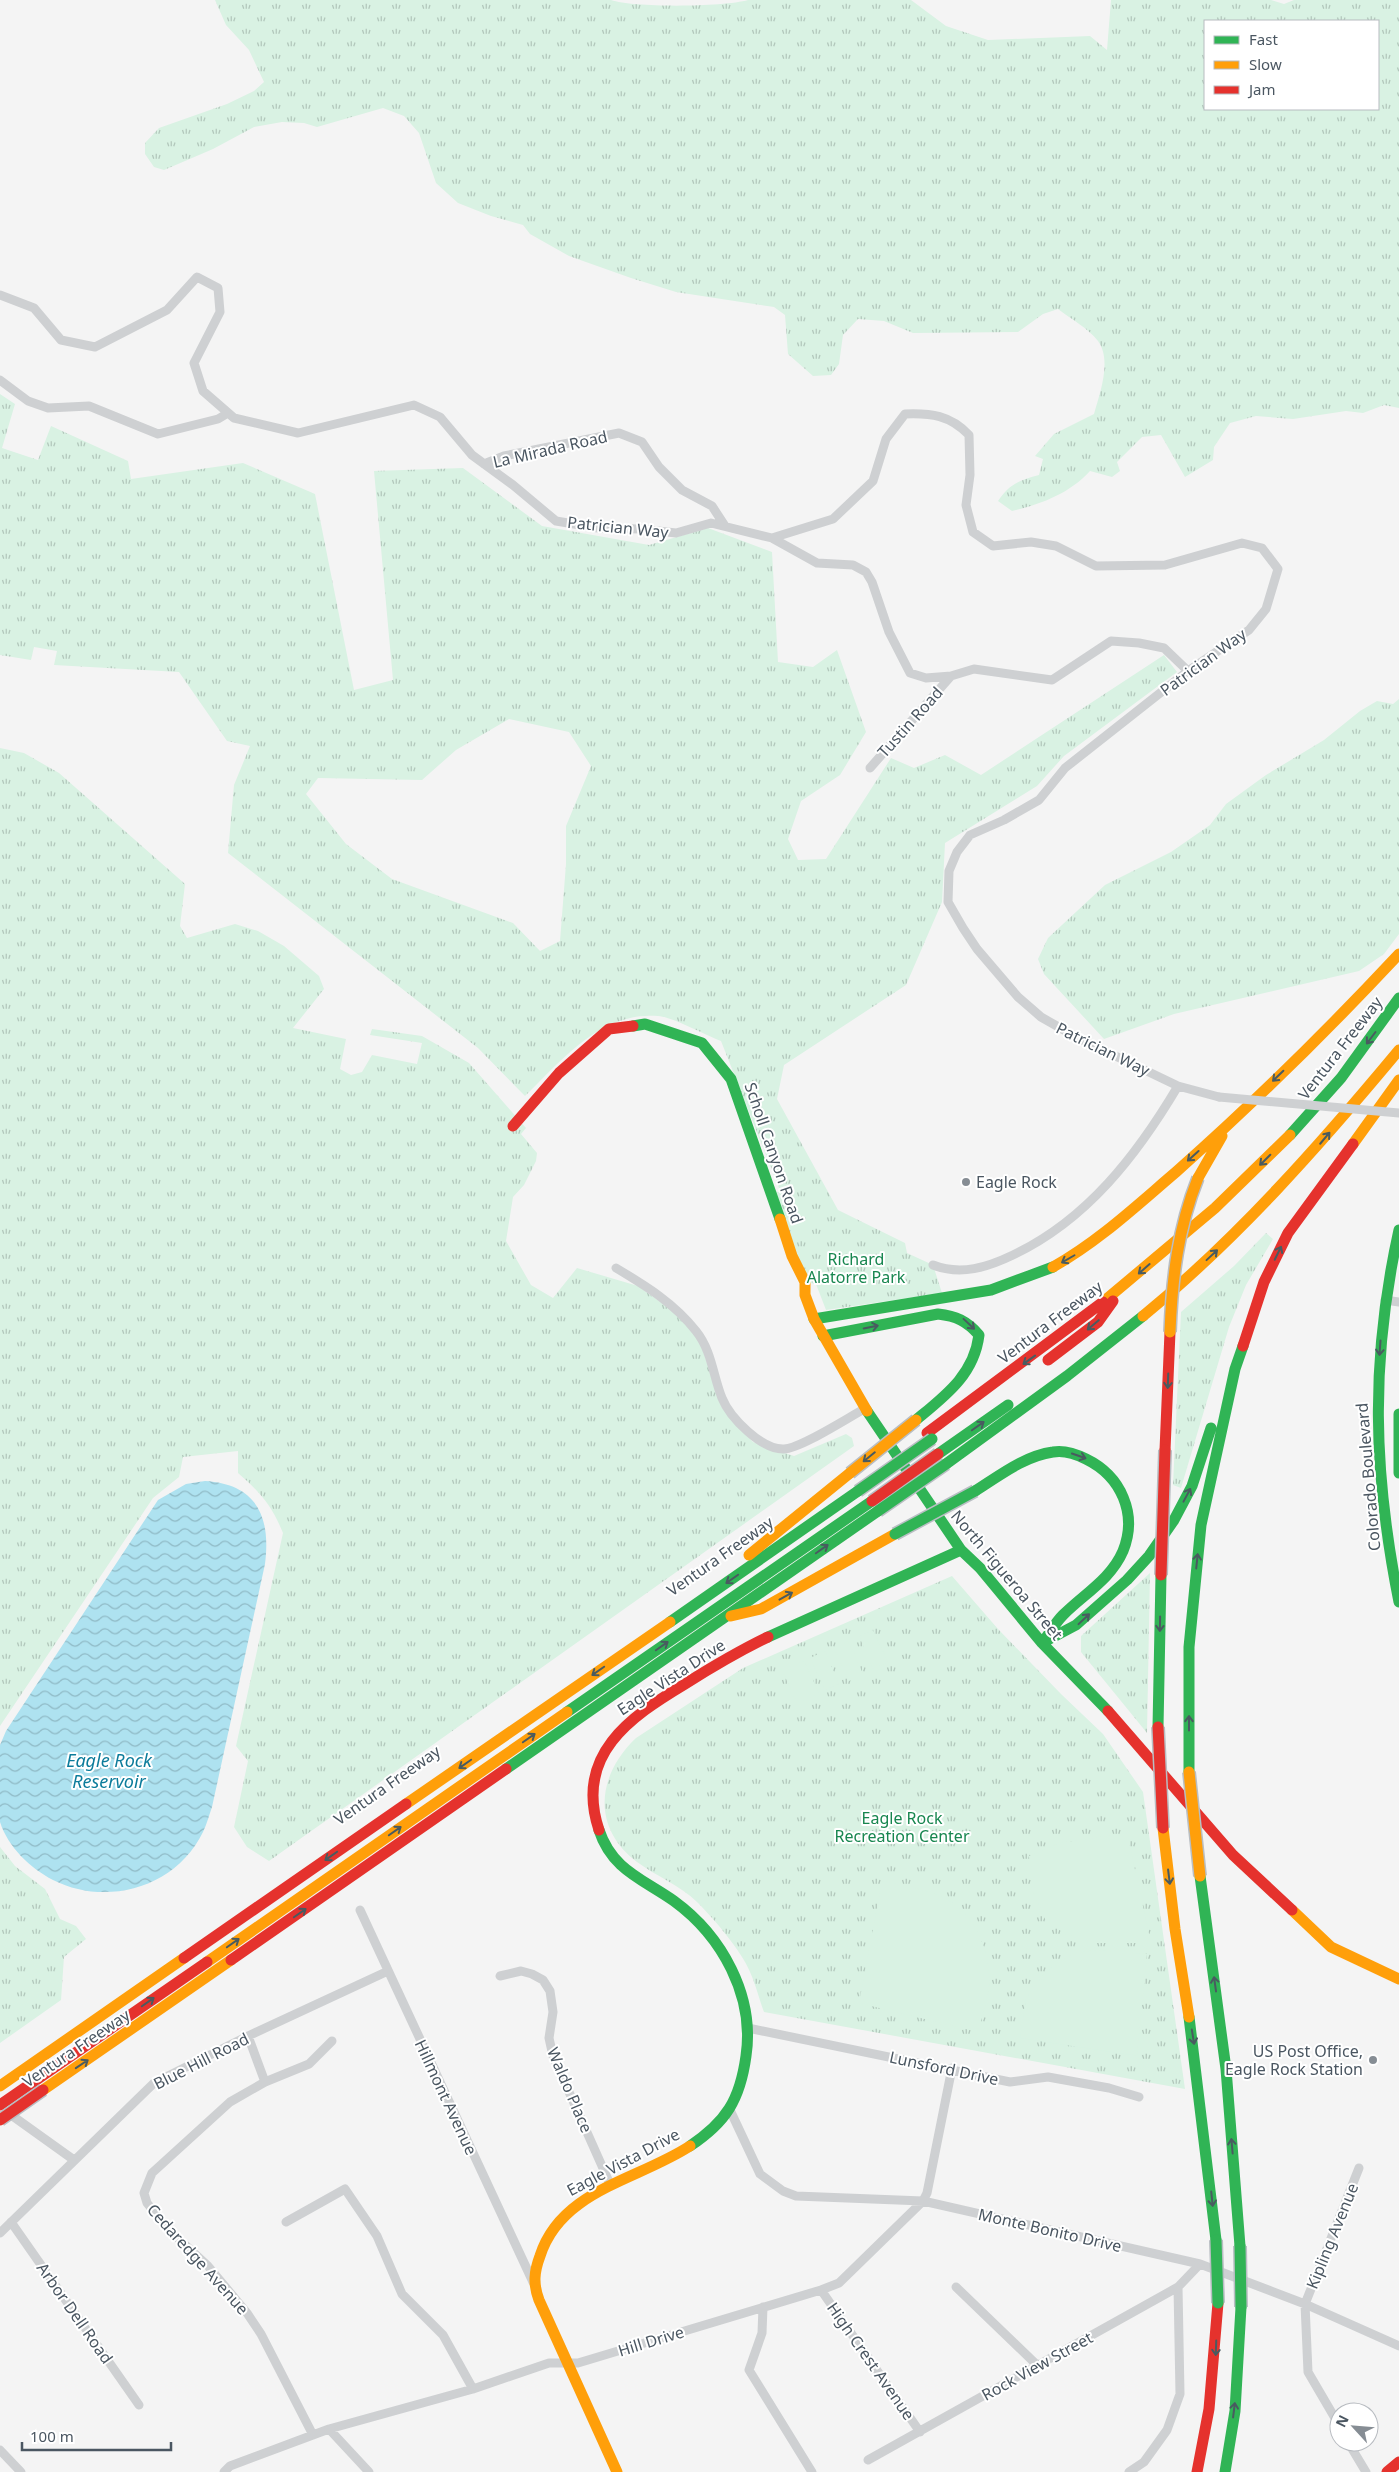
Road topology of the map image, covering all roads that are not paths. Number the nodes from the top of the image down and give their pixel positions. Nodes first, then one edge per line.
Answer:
1 (0, 295) edge
2 (0, 380) edge
3 (228, 413) junction
4 (484, 464) junction
5 (725, 526) junction
6 (772, 538) junction
7 (1188, 671) junction
8 (951, 676) junction
9 (870, 768) dead end
10 (1399, 954) edge
11 (1399, 998) edge
12 (1399, 1050) edge
13 (1399, 1080) edge
14 (1178, 1086) junction
15 (1399, 1112) edge
16 (1230, 1124) junction
17 (513, 1126) dead end
18 (1399, 1230) edge
19 (933, 1266) dead end
20 (616, 1268) dead end
21 (1264, 1282) junction
22 (1123, 1287) junction
23 (1385, 1300) junction
24 (1399, 1302) edge
25 (814, 1319) junction
26 (1123, 1333) junction
27 (823, 1336) junction
28 (1035, 1368) dead end
29 (1011, 1385) dead end
30 (866, 1408) junction
31 (1399, 1414) edge
32 (930, 1436) junction
33 (1380, 1463) junction
34 (1398, 1464) edge
35 (1399, 1473) edge
36 (854, 1482) junction
37 (875, 1506) junction
38 (961, 1550) junction
39 (1396, 1578) edge
40 (1399, 1602) edge
41 (724, 1617) junction
42 (1042, 1643) junction
43 (360, 1910) dead end
44 (158, 1969) junction
45 (388, 1971) junction
46 (500, 1976) dead end
47 (1399, 1980) edge
48 (748, 2028) junction
49 (248, 2036) junction
50 (332, 2041) dead end
51 (952, 2068) junction
52 (9, 2070) edge
53 (265, 2082) junction
54 (0, 2086) edge
55 (1139, 2097) dead end
56 (0, 2106) edge
57 (730, 2110) junction
58 (0, 2120) edge
59 (74, 2160) junction
60 (1360, 2168) dead end
61 (610, 2184) junction
62 (924, 2202) junction
63 (12, 2222) junction
64 (286, 2222) dead end
65 (0, 2233) edge
66 (1200, 2264) junction
67 (534, 2282) junction
68 (1178, 2287) junction
69 (956, 2288) dead end
70 (821, 2290) junction
71 (1305, 2304) junction
72 (763, 2306) junction
73 (1399, 2346) edge
74 (566, 2363) junction
75 (1038, 2366) junction
76 (473, 2389) junction
77 (139, 2404) dead end
78 (1329, 2408) edge
79 (329, 2429) junction
80 (920, 2432) junction
81 (313, 2435) junction
82 (0, 2450) edge
83 (1354, 2452) edge
84 (868, 2460) dead end
85 (1399, 2462) edge
86 (229, 2470) edge
87 (21, 2472) edge
88 (369, 2472) edge
89 (617, 2472) edge
90 (812, 2472) edge
91 (1129, 2472) edge
92 (1197, 2472) edge
93 (1224, 2472) edge
94 (1366, 2472) edge
95 (1387, 2472) edge

1 - 3 street, Patrician Way
2 - 3 street
3 - 4 street, Patrician Way
4 - 5 street, Patrician Way
4 - 5 street, La Mirada Road
5 - 6 street, Patrician Way
6 - 7 street, Patrician Way
6 - 8 street
7 - 8 street
7 - 14 street, Patrician Way
8 - 9 street, Tustin Road
10 -> 16 main road
11 -> 22 main road, Ventura Freeway
26 -> 12 main road, Ventura Freeway
21 -> 13 main road
14 - 15 street, Patrician Way, bridge
14 - 19 street
16 -> 25 main road
16 -> 92 main road, bridge
17 - 25 main road, Scholl Canyon Road
18 - 23 main road, Colorado Boulevard
20 - 30 street
42 -> 21 main road
93 -> 21 main road, bridge
22 -> 28 main road
22 -> 32 main road, Ventura Freeway
23 - 24 street
23 -> 33 main road, Colorado Boulevard
25 - 27 main road, Scholl Canyon Road
26 - 37 main road, Ventura Freeway, bridge
37 -> 26 main road, bridge
27 - 30 main road, Scholl Canyon Road
27 -> 36 main road, bridge
29 - 32 main road
30 - 38 main road, North Figueroa Street
31 - 34 main road, Colorado Boulevard
32 - 36 main road, Ventura Freeway
33 - 34 main road
33 - 39 main road, Colorado Boulevard
34 - 35 main road, Colorado Boulevard
36 -> 44 main road
36 - 44 main road, Ventura Freeway
41 -> 37 main road, Ventura Freeway
56 -> 37 main road
38 - 42 main road, North Figueroa Street
38 - 48 main road, Eagle Vista Drive
39 - 40 main road, Colorado Boulevard
41 -> 42 main road, bridge
58 -> 41 main road, Ventura Freeway, bridge
42 - 47 main road, North Figueroa Street
43 - 45 street, Hillmont Avenue
44 - 52 main road, Ventura Freeway
45 - 49 street, Blue Hill Road
45 - 67 street, Hillmont Avenue
46 - 61 street, Waldo Place
48 - 51 street, Lunsford Drive
48 - 57 main road, Eagle Vista Drive
49 - 53 street
49 - 59 street, Blue Hill Road
50 - 53 street
51 - 55 street, Lunsford Drive
51 - 62 street
52 - 54 main road, Ventura Freeway
53 - 81 street, Cedaredge Avenue
56 - 59 street
57 - 61 main road, Eagle Vista Drive
57 - 62 street, Monte Bonito Drive
59 - 63 street, Blue Hill Road
60 - 71 street, Kipling Avenue
61 - 67 main road, Eagle Vista Drive
62 - 66 street, Monte Bonito Drive
62 - 70 street, Hill Drive
63 - 65 street, Blue Hill Road
63 - 77 street, Arbor Dell Road
64 - 76 street
66 - 68 street, Rock View Street
66 - 71 street, Monte Bonito Drive
67 - 74 main road
68 - 75 street, Rock View Street
68 - 91 street
69 - 75 street
70 - 72 street, Hill Drive
70 - 80 street, High Crest Avenue
71 - 73 street, Monte Bonito Drive
71 - 78 street
72 - 74 street, Hill Drive
72 - 90 street
74 - 76 street, Hill Drive
74 - 89 main road
75 - 80 street, Rock View Street
76 - 79 street, Hill Drive
79 - 81 street, Hill Drive
79 - 88 street
80 - 84 street, Rock View Street
81 - 86 street, Hill Drive
82 - 87 street
83 - 94 street
85 - 95 main road

